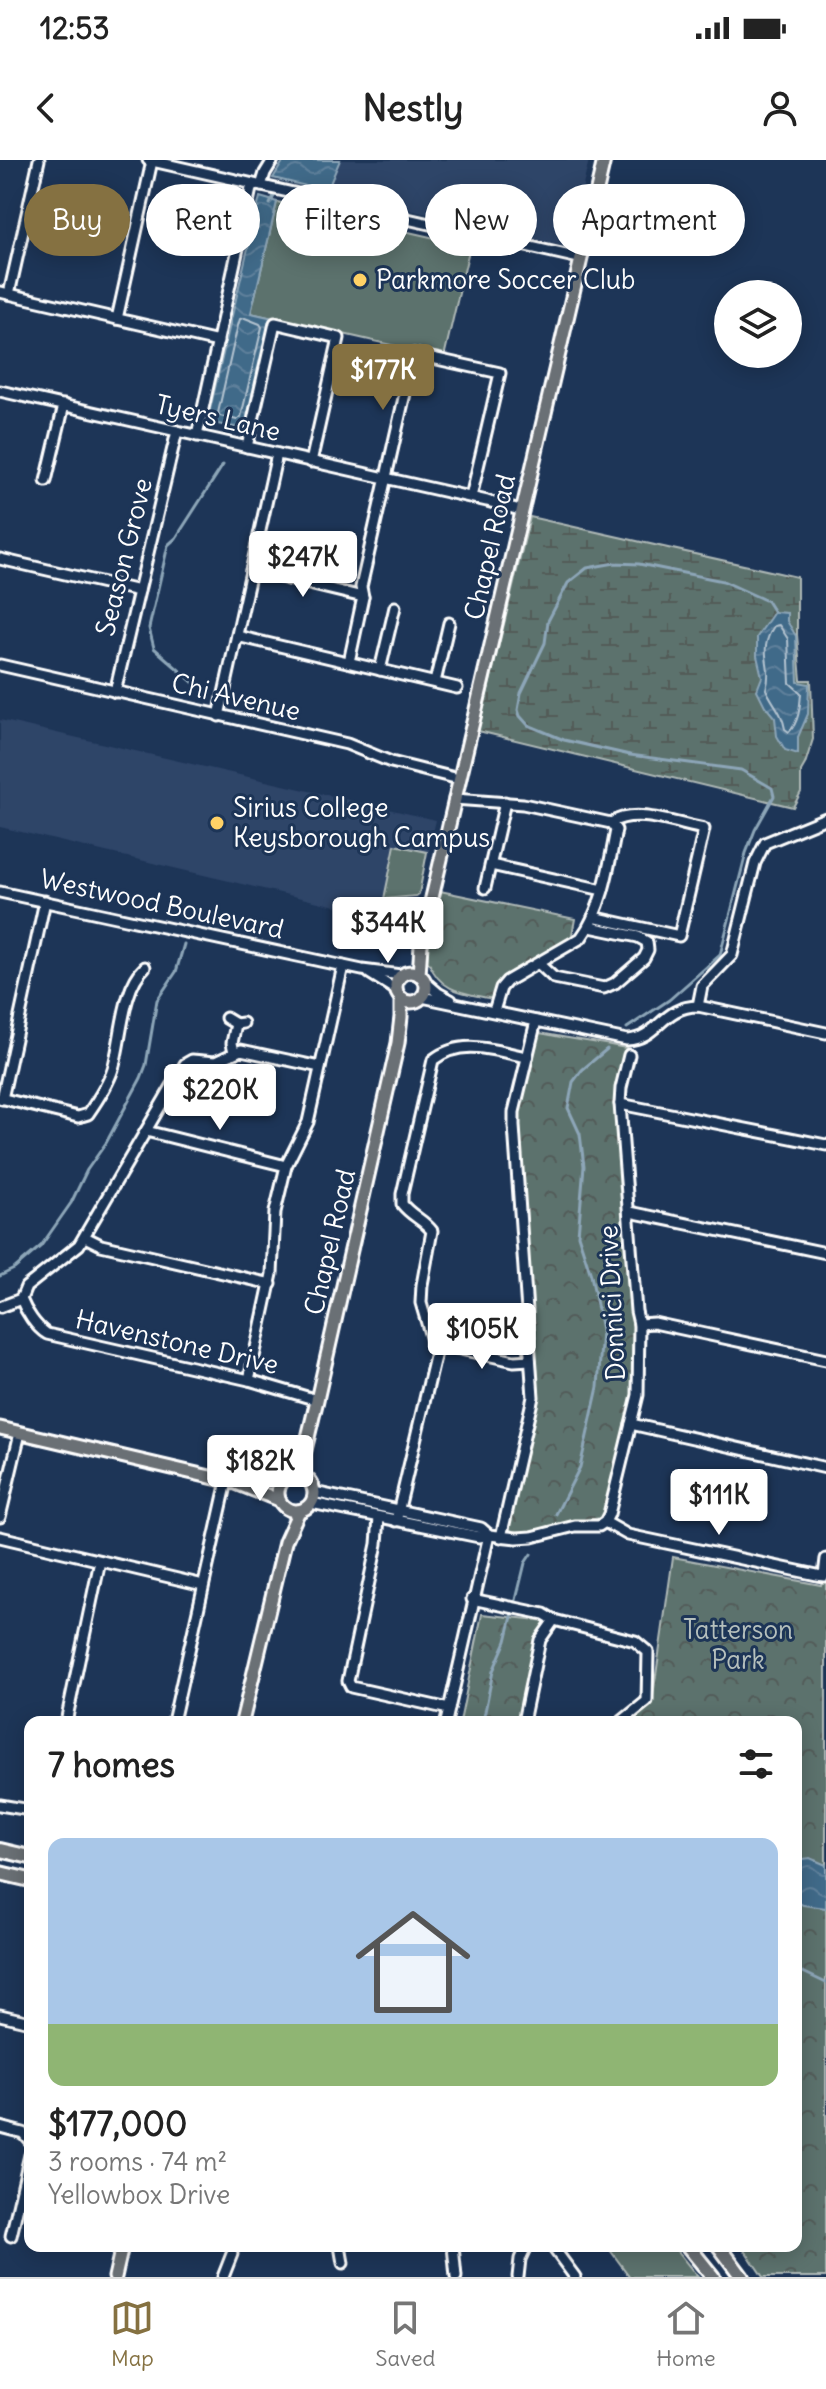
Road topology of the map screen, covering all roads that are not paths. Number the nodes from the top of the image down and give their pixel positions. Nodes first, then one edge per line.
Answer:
1 (39, 160) edge
2 (150, 160) edge
3 (273, 160) edge
4 (604, 160) edge
5 (253, 184) edge
6 (258, 184) edge
7 (260, 186) edge
8 (239, 256) edge
9 (579, 258) junction
10 (5, 293) edge
11 (117, 319) junction
12 (218, 342) junction
13 (0, 391) edge
14 (64, 405) junction
15 (177, 431) junction
16 (197, 436) junction
17 (247, 447) junction
18 (277, 454) junction
19 (311, 462) junction
20 (385, 478) junction
21 (46, 481) dead end
22 (471, 497) junction
23 (520, 510) junction
24 (0, 559) edge
25 (251, 570) junction
26 (139, 591) junction
27 (363, 597) junction
28 (395, 607) dead end
29 (449, 623) dead end
30 (237, 636) junction
31 (349, 662) junction
32 (0, 665) edge
33 (380, 670) junction
34 (435, 682) junction
35 (457, 688) dead end
36 (115, 692) junction
37 (219, 716) junction
38 (459, 779) junction
39 (454, 799) junction
40 (505, 802) junction
41 (826, 818) edge
42 (611, 823) junction
43 (491, 865) junction
44 (485, 888) dead end
45 (603, 890) junction
46 (0, 892) edge
47 (45, 901) junction
48 (591, 922) junction
49 (421, 945) junction
50 (539, 964) junction
51 (343, 966) junction
52 (145, 967) dead end
53 (362, 970) junction
54 (404, 974) junction
55 (422, 978) junction
56 (398, 994) junction
57 (419, 999) junction
58 (698, 1006) junction
59 (469, 1007) junction
60 (494, 1011) junction
61 (226, 1018) dead end
62 (536, 1021) junction
63 (826, 1033) edge
64 (398, 1043) junction
65 (234, 1052) junction
66 (629, 1055) dead end
67 (527, 1057) junction
68 (320, 1067) junction
69 (1, 1099) edge
70 (620, 1104) junction
71 (146, 1131) junction
72 (826, 1145) edge
73 (286, 1166) junction
74 (630, 1212) junction
75 (85, 1237) junction
76 (826, 1253) edge
77 (271, 1284) junction
78 (21, 1299) junction
79 (0, 1307) edge
80 (639, 1324) junction
81 (438, 1344) junction
82 (530, 1360) junction
83 (826, 1360) edge
84 (249, 1380) junction
85 (318, 1396) junction
86 (631, 1424) junction
87 (0, 1428) edge
88 (20, 1433) junction
89 (305, 1450) junction
90 (826, 1468) edge
91 (306, 1478) junction
92 (285, 1479) junction
93 (231, 1482) junction
94 (312, 1498) junction
95 (282, 1504) junction
96 (299, 1511) junction
97 (0, 1517) edge
98 (390, 1517) junction
99 (605, 1522) junction
100 (489, 1535) junction
101 (0, 1537) edge
102 (501, 1537) junction
103 (285, 1542) junction
104 (826, 1559) edge
105 (100, 1561) junction
106 (203, 1585) junction
107 (472, 1599) junction
108 (554, 1620) junction
109 (449, 1709) junction
110 (67, 1716) edge
111 (174, 1716) edge
112 (243, 1716) edge
113 (447, 1716) edge
114 (524, 1716) edge
115 (628, 1716) edge
116 (0, 1805) edge
117 (24, 1809) edge
118 (0, 1850) edge
119 (24, 1856) edge
120 (0, 1873) edge
121 (24, 1879) edge
122 (0, 2015) edge
123 (24, 2021) edge
124 (0, 2127) edge
125 (24, 2134) edge
126 (24, 2181) edge
127 (11, 2236) dead end
128 (121, 2252) edge
129 (341, 2252) edge
130 (454, 2252) edge
131 (523, 2252) edge
132 (556, 2252) edge
133 (693, 2252) edge
134 (723, 2252) edge
135 (232, 2254) dead end
136 (343, 2263) dead end
137 (115, 2277) edge
138 (223, 2277) edge
139 (456, 2277) edge
140 (518, 2277) edge
141 (575, 2277) edge
142 (713, 2277) edge
143 (742, 2277) edge

1 - 10 street
2 - 5 street
2 - 11 street
3 - 6 street
4 - 9 main road, Chapel Road
7 - 9 street
8 - 12 street
9 - 23 main road, Chapel Road
10 - 11 street
11 - 12 street
12 - 16 street
13 - 14 street, Tyers Lane
14 - 15 street, Tyers Lane
14 - 21 street
15 - 16 street, Tyers Lane
15 - 26 street, Season Grove
16 - 17 street, Tyers Lane
17 - 18 street, Tyers Lane
17 - 19 street
18 - 19 street, Tyers Lane
18 - 25 street
19 - 20 street, Tyers Lane
20 - 22 street, Tyers Lane
20 - 22 street
20 - 27 street
22 - 23 street, Tyers Lane
23 - 38 main road, Chapel Road
24 - 26 street
25 - 27 street
25 - 30 street
26 - 36 street, Season Grove
27 - 31 street
28 - 33 street
29 - 34 street
30 - 31 street
30 - 37 street
31 - 33 street
32 - 36 street, Chi Avenue
33 - 34 street
34 - 35 street
36 - 37 street, Chi Avenue
37 - 38 street, Chi Avenue
38 - 39 main road, Chapel Road
39 - 40 street
39 - 49 main road, Chapel Road
40 - 42 street
40 - 43 street
41 - 58 street
42 - 45 street
42 - 48 street
43 - 44 street
43 - 45 street
45 - 48 street
46 - 47 street, Westwood Boulevard
47 - 51 street, Westwood Boulevard
47 - 69 street
48 - 50 street
48 - 50 street
49 - 54 main road, Chapel Road
49 - 55 main road, Chapel Road
50 - 60 street
51 - 53 street, Westwood Boulevard
51 - 68 street
52 - 69 street
53 - 54 street, Westwood Boulevard
53 - 56 street, Westwood Boulevard
54 - 55 main road
54 - 56 main road
55 - 57 main road
55 - 59 street
56 - 57 main road
56 - 64 main road, Chapel Road
57 - 59 street
57 - 64 main road, Chapel Road
58 - 62 street
58 - 63 street
59 - 60 street
60 - 62 street
61 - 65 street
62 - 67 street
64 - 85 main road, Chapel Road
65 - 68 street
65 - 71 street
66 - 70 street, Donnici Drive
67 - 81 street
67 - 82 street
68 - 73 street
70 - 72 street
70 - 74 street, Donnici Drive
71 - 73 street
71 - 75 street
73 - 77 street
74 - 76 street
74 - 80 street, Donnici Drive
75 - 77 street
75 - 78 street
77 - 84 street
78 - 79 street
78 - 84 street, Havenstone Drive
80 - 83 street
80 - 86 street, Donnici Drive
81 - 82 street
81 - 98 street
82 - 102 street
84 - 85 street, Havenstone Drive
85 - 89 main road, Chapel Road
86 - 90 street
86 - 99 street, Donnici Drive
87 - 88 main road
88 - 93 main road
88 - 97 street
89 - 91 main road, Chapel Road
89 - 92 main road, Chapel Road
91 - 92 main road
91 - 94 main road
92 - 93 main road
92 - 95 main road
93 - 95 main road
93 - 106 street
94 - 96 main road
94 - 98 street
94 - 98 street
95 - 96 main road
95 - 103 main road
96 - 103 main road
98 - 100 street
98 - 109 street
99 - 102 street
99 - 104 street
100 - 102 street
100 - 107 street
101 - 105 street
103 - 112 main road
105 - 106 street
105 - 110 street
106 - 111 street
107 - 108 street
107 - 109 street
108 - 114 street
108 - 115 street
109 - 113 street
116 - 117 street
118 - 119 highway
120 - 121 highway
122 - 123 street
124 - 125 street
126 - 127 street
128 - 137 main road
129 - 136 street
130 - 139 street
131 - 140 street
132 - 141 street
133 - 142 highway
134 - 143 highway
135 - 138 street

